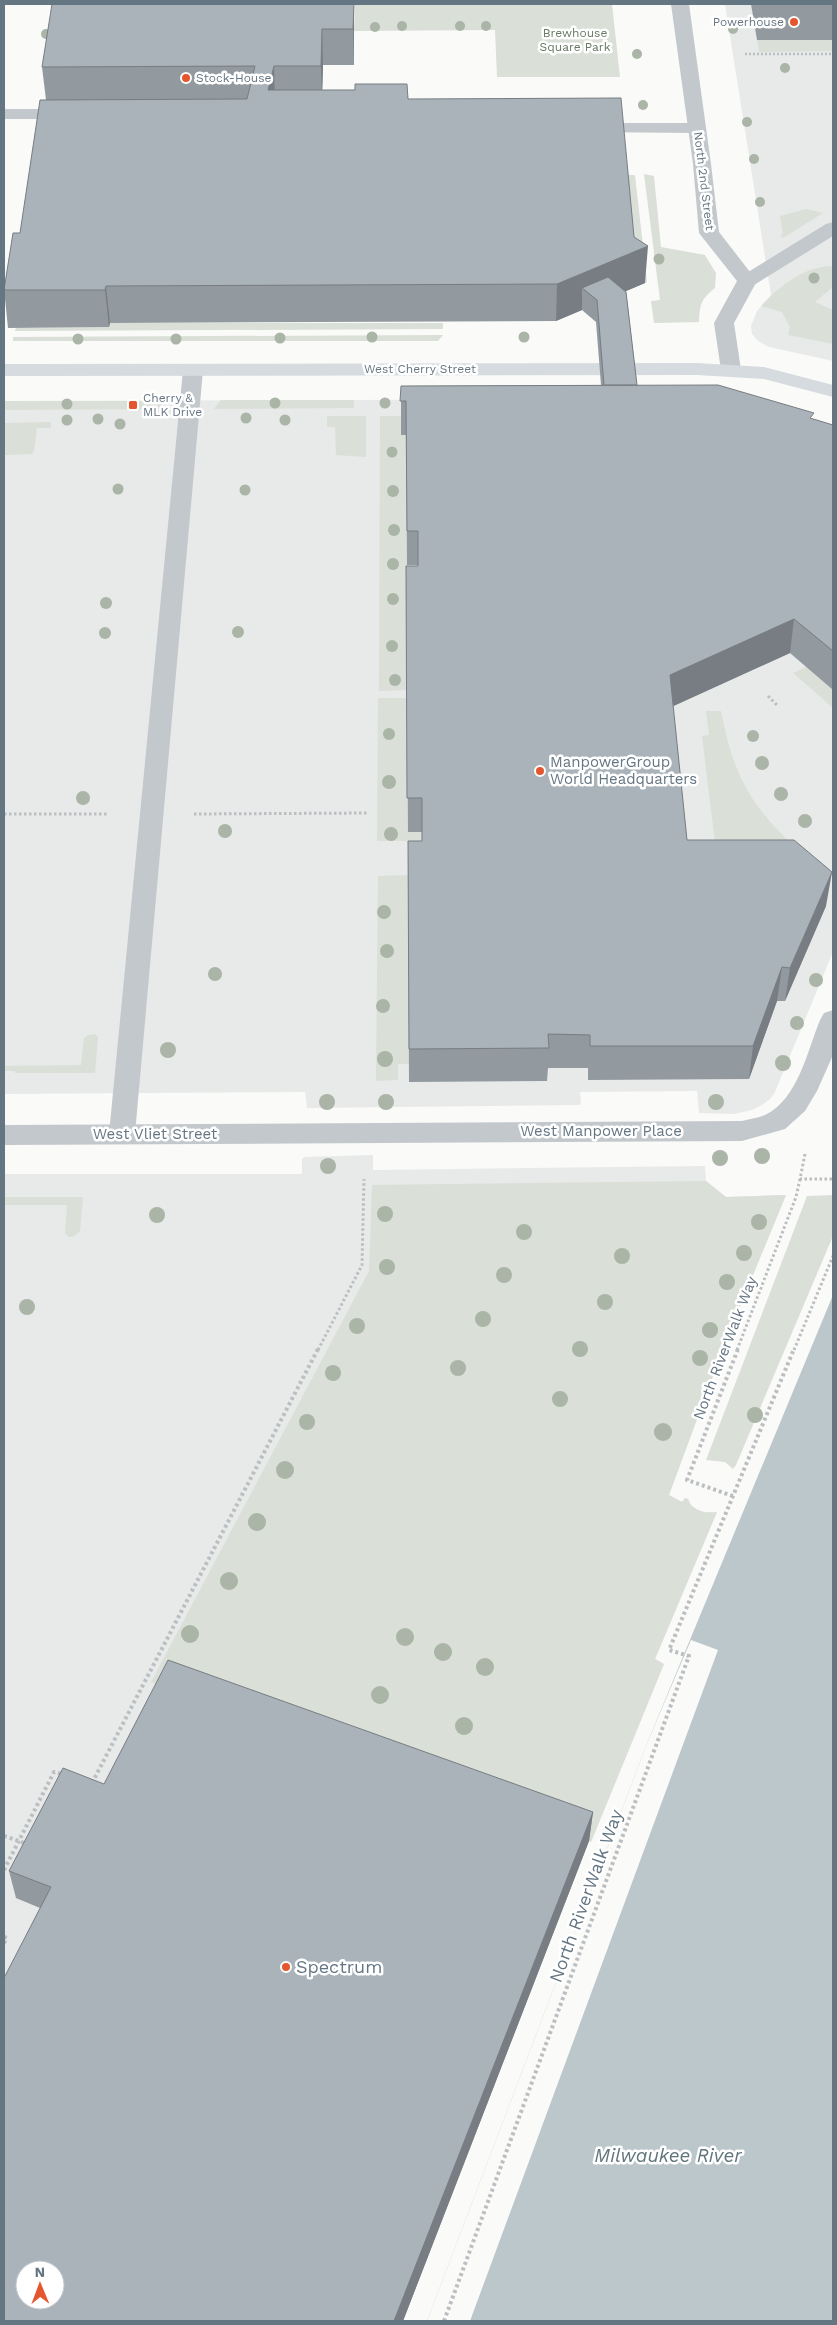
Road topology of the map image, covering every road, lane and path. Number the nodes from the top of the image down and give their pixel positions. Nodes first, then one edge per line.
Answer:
1 (680, 4) edge
2 (745, 54) dead end
3 (833, 54) edge
4 (4, 114) edge
5 (93, 114) edge
6 (575, 128) edge
7 (697, 128) junction
8 (833, 228) edge
9 (747, 280) junction
10 (4, 370) edge
11 (193, 370) junction
12 (731, 370) junction
13 (833, 391) edge
14 (768, 696) dead end
15 (778, 706) dead end
16 (833, 1020) edge
17 (306, 1133) joint
18 (122, 1134) junction
19 (4, 1135) edge
20 (364, 1179) dead end
21 (800, 1179) dead end
22 (819, 1179) dead end
23 (833, 1179) edge
24 (833, 1256) edge
25 (733, 1496) junction
26 (64, 1775) edge
27 (82, 1781) edge
28 (4, 1836) edge
29 (19, 1841) junction
30 (34, 1847) edge
31 (4, 1870) edge
32 (4, 1937) edge
33 (4, 1943) edge
34 (444, 2321) edge

1 - 7 street, North 2nd Street
2 - 3 path
4 - 5 lane
6 - 7 lane
7 - 9 street, North 2nd Street
8 - 9 lane
9 - 12 street
10 - 11 street, West Cherry Street
11 - 12 street, West Cherry Street
11 - 18 lane
12 - 13 street, West Cherry Street
14 - 15 path
16 - 17 street, West Manpower Place
17 - 18 street, West Vliet Street
18 - 19 street, West Vliet Street
20 - 27 path
21 - 25 path, North RiverWalk Way
22 - 23 path
24 - 25 path, North RiverWalk Way
25 - 34 path, North RiverWalk Way
26 - 29 path
28 - 29 path
29 - 30 path
29 - 31 path
32 - 33 path

